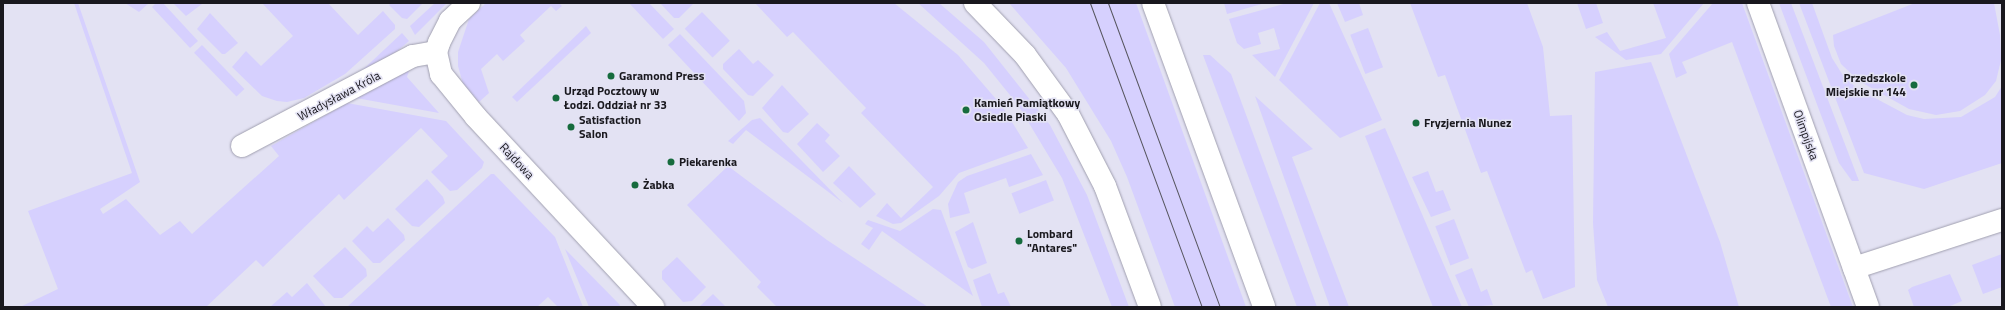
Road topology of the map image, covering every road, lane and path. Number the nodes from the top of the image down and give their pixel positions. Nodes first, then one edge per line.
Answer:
1 (469, 3) edge
2 (975, 3) edge
3 (1153, 3) edge
4 (1758, 3) edge
5 (436, 52) junction
6 (242, 146) dead end
7 (2002, 220) edge
8 (1854, 268) junction
9 (653, 307) edge
10 (1150, 307) edge
11 (1264, 307) edge
12 (1868, 307) edge

1 - 5 street
2 - 10 street
3 - 11 street
4 - 8 street, Olimpijska
5 - 6 street, Władysława Króla
5 - 9 street, Rajdowa
7 - 8 street
8 - 12 street, Olimpijska

